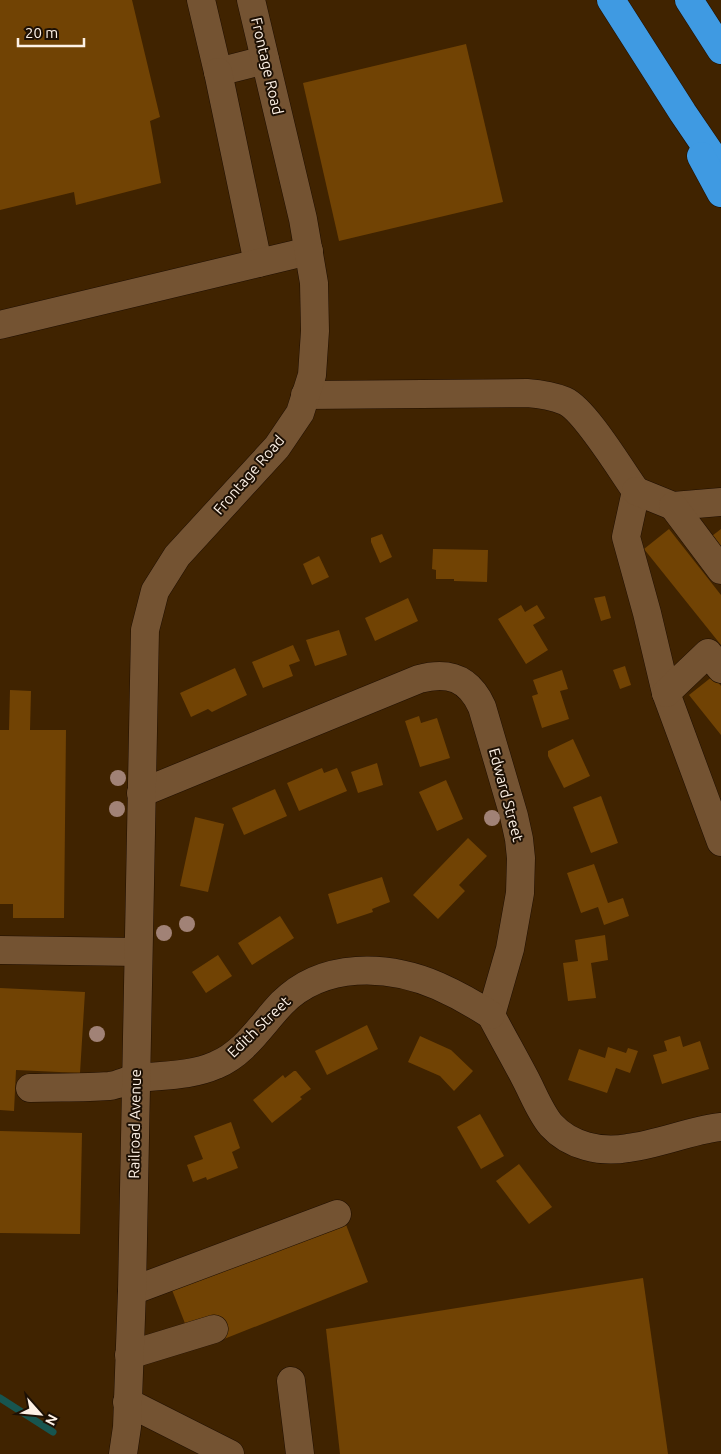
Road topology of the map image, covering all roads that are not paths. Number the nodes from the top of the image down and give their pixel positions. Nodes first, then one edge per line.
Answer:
1 (201, 0) edge
2 (251, 0) edge
3 (611, 0) edge
4 (689, 0) edge
5 (639, 45) junction
6 (721, 50) edge
7 (265, 60) junction
8 (218, 72) junction
9 (721, 169) edge
10 (721, 193) edge
11 (309, 251) junction
12 (258, 263) junction
13 (0, 325) edge
14 (306, 395) junction
15 (636, 491) junction
16 (721, 502) edge
17 (672, 506) junction
18 (721, 570) edge
19 (721, 669) edge
20 (666, 693) junction
21 (141, 793) junction
22 (721, 842) edge
23 (0, 950) edge
24 (138, 952) junction
25 (491, 1014) junction
26 (136, 1078) junction
27 (30, 1088) dead end
28 (721, 1127) edge
29 (337, 1214) dead end
30 (132, 1291) junction
31 (214, 1329) dead end
32 (129, 1355) junction
33 (291, 1381) dead end
34 (127, 1402) junction
35 (123, 1454) edge
36 (230, 1454) edge
37 (300, 1454) edge

1 - 8 street
2 - 7 street, Frontage Road
3 - 5 highway
4 - 6 highway
5 - 9 highway
5 - 10 highway
7 - 8 street
7 - 11 street, Frontage Road
8 - 12 street
11 - 12 street
11 - 14 street, Frontage Road
12 - 13 street
14 - 15 street
14 - 21 street, Frontage Road
15 - 17 street
15 - 20 street
16 - 17 street
17 - 18 street
19 - 20 street
20 - 22 street
21 - 24 street, Railroad Avenue
21 - 25 street, Edward Street
23 - 24 street
24 - 26 street, Railroad Avenue
25 - 26 street, Edith Street
25 - 28 street
26 - 27 street, Edith Street
26 - 30 street, Railroad Avenue
29 - 30 street
30 - 32 street, Railroad Avenue
31 - 32 street
32 - 34 street, Railroad Avenue
33 - 37 street
34 - 35 street, Railroad Avenue
34 - 36 street

